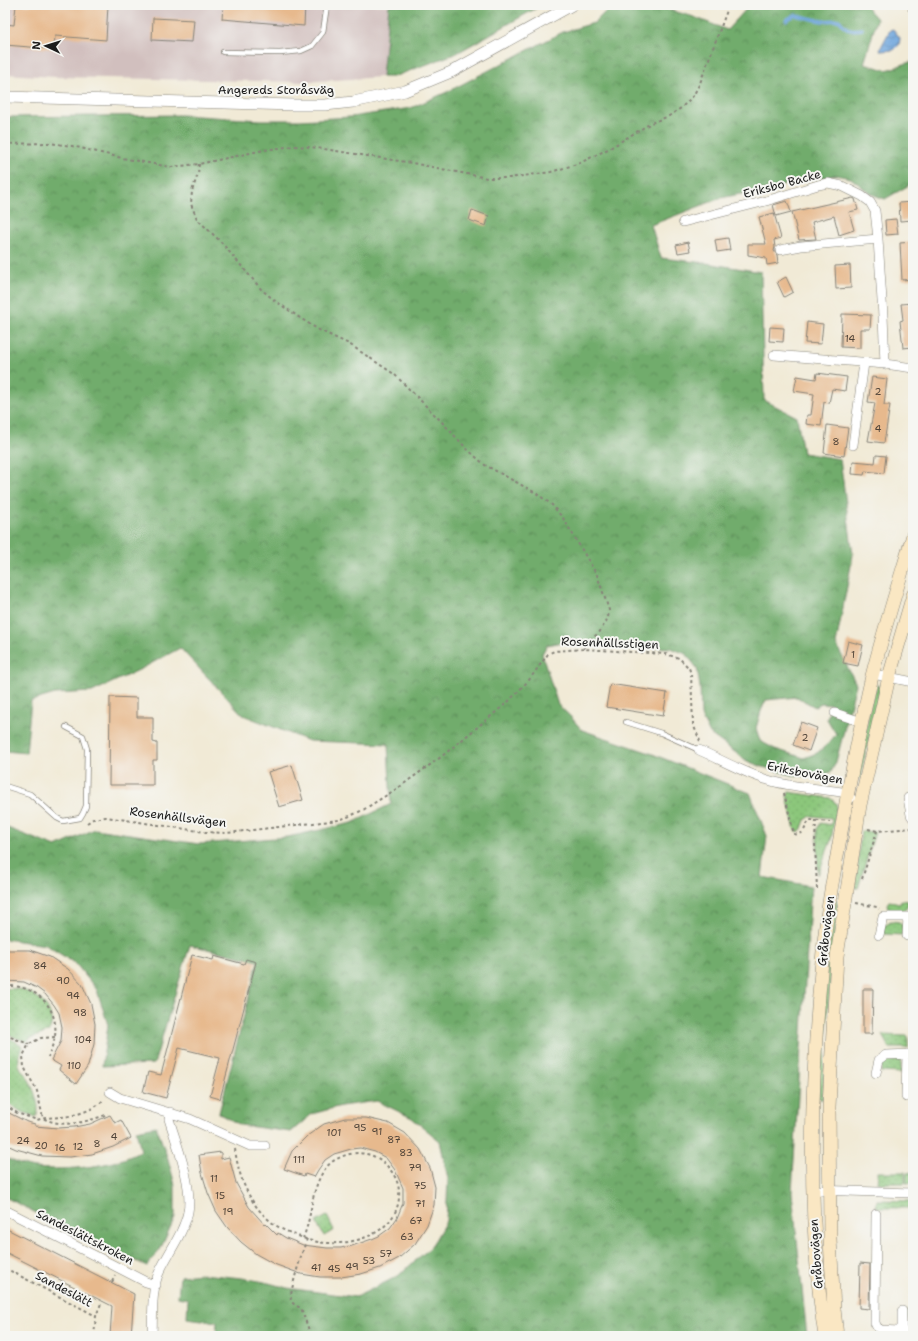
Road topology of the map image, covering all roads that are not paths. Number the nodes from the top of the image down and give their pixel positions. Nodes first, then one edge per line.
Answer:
1 (327, 5) edge
2 (572, 5) edge
3 (223, 52) dead end
4 (5, 97) edge
5 (683, 222) dead end
6 (878, 239) junction
7 (780, 250) dead end
8 (774, 355) dead end
9 (864, 363) junction
10 (885, 364) junction
11 (913, 368) edge
12 (853, 445) dead end
13 (913, 535) edge
14 (913, 595) edge
15 (873, 674) junction
16 (889, 677) junction
17 (913, 682) edge
18 (835, 713) dead end
19 (626, 722) dead end
20 (862, 722) junction
21 (66, 727) dead end
22 (699, 750) joint
23 (5, 786) edge
24 (848, 793) junction
25 (908, 798) dead end
26 (860, 805) junction
27 (913, 818) edge
28 (910, 917) edge
29 (879, 935) dead end
30 (907, 936) dead end
31 (910, 1054) edge
32 (876, 1073) dead end
33 (110, 1092) road end
34 (906, 1097) dead end
35 (170, 1112) junction
36 (265, 1146) dead end
37 (813, 1190) junction
38 (830, 1191) junction
39 (913, 1193) edge
40 (5, 1210) edge
41 (876, 1214) dead end
42 (156, 1285) junction
43 (902, 1311) dead end
44 (902, 1331) junction
45 (913, 1332) edge
46 (888, 1333) edge
47 (152, 1336) edge
48 (825, 1336) edge
49 (836, 1336) edge

1 - 3 lane
2 - 4 street, Angereds Storåsväg
5 - 6 street, Eriksbo Backe
6 - 7 street
6 - 10 street, Eriksbo Backe
8 - 9 street
9 - 10 street
9 - 12 street
10 - 11 street
13 - 15 main road, Gråbovägen
14 - 16 main road, Gråbovägen
15 - 16 street
15 - 20 main road, Gråbovägen
16 - 17 street
16 - 26 main road, Gråbovägen
18 - 20 street
19 - 22 lane
20 - 24 main road, Gråbovägen
21 - 23 lane
22 - 24 street, Eriksbovägen
24 - 26 street, Eriksbovägen
24 - 37 main road, Gråbovägen
25 - 27 street
26 - 38 main road, Gråbovägen
28 - 29 street
28 - 30 street
31 - 32 street
31 - 34 street
33 - 35 street
35 - 36 street
35 - 42 street
37 - 38 street
37 - 48 main road, Gråbovägen
38 - 39 street
38 - 49 main road, Gråbovägen
40 - 42 street, Sandeslättskroken
41 - 46 street
42 - 47 street
43 - 44 street
44 - 45 street
44 - 46 street

